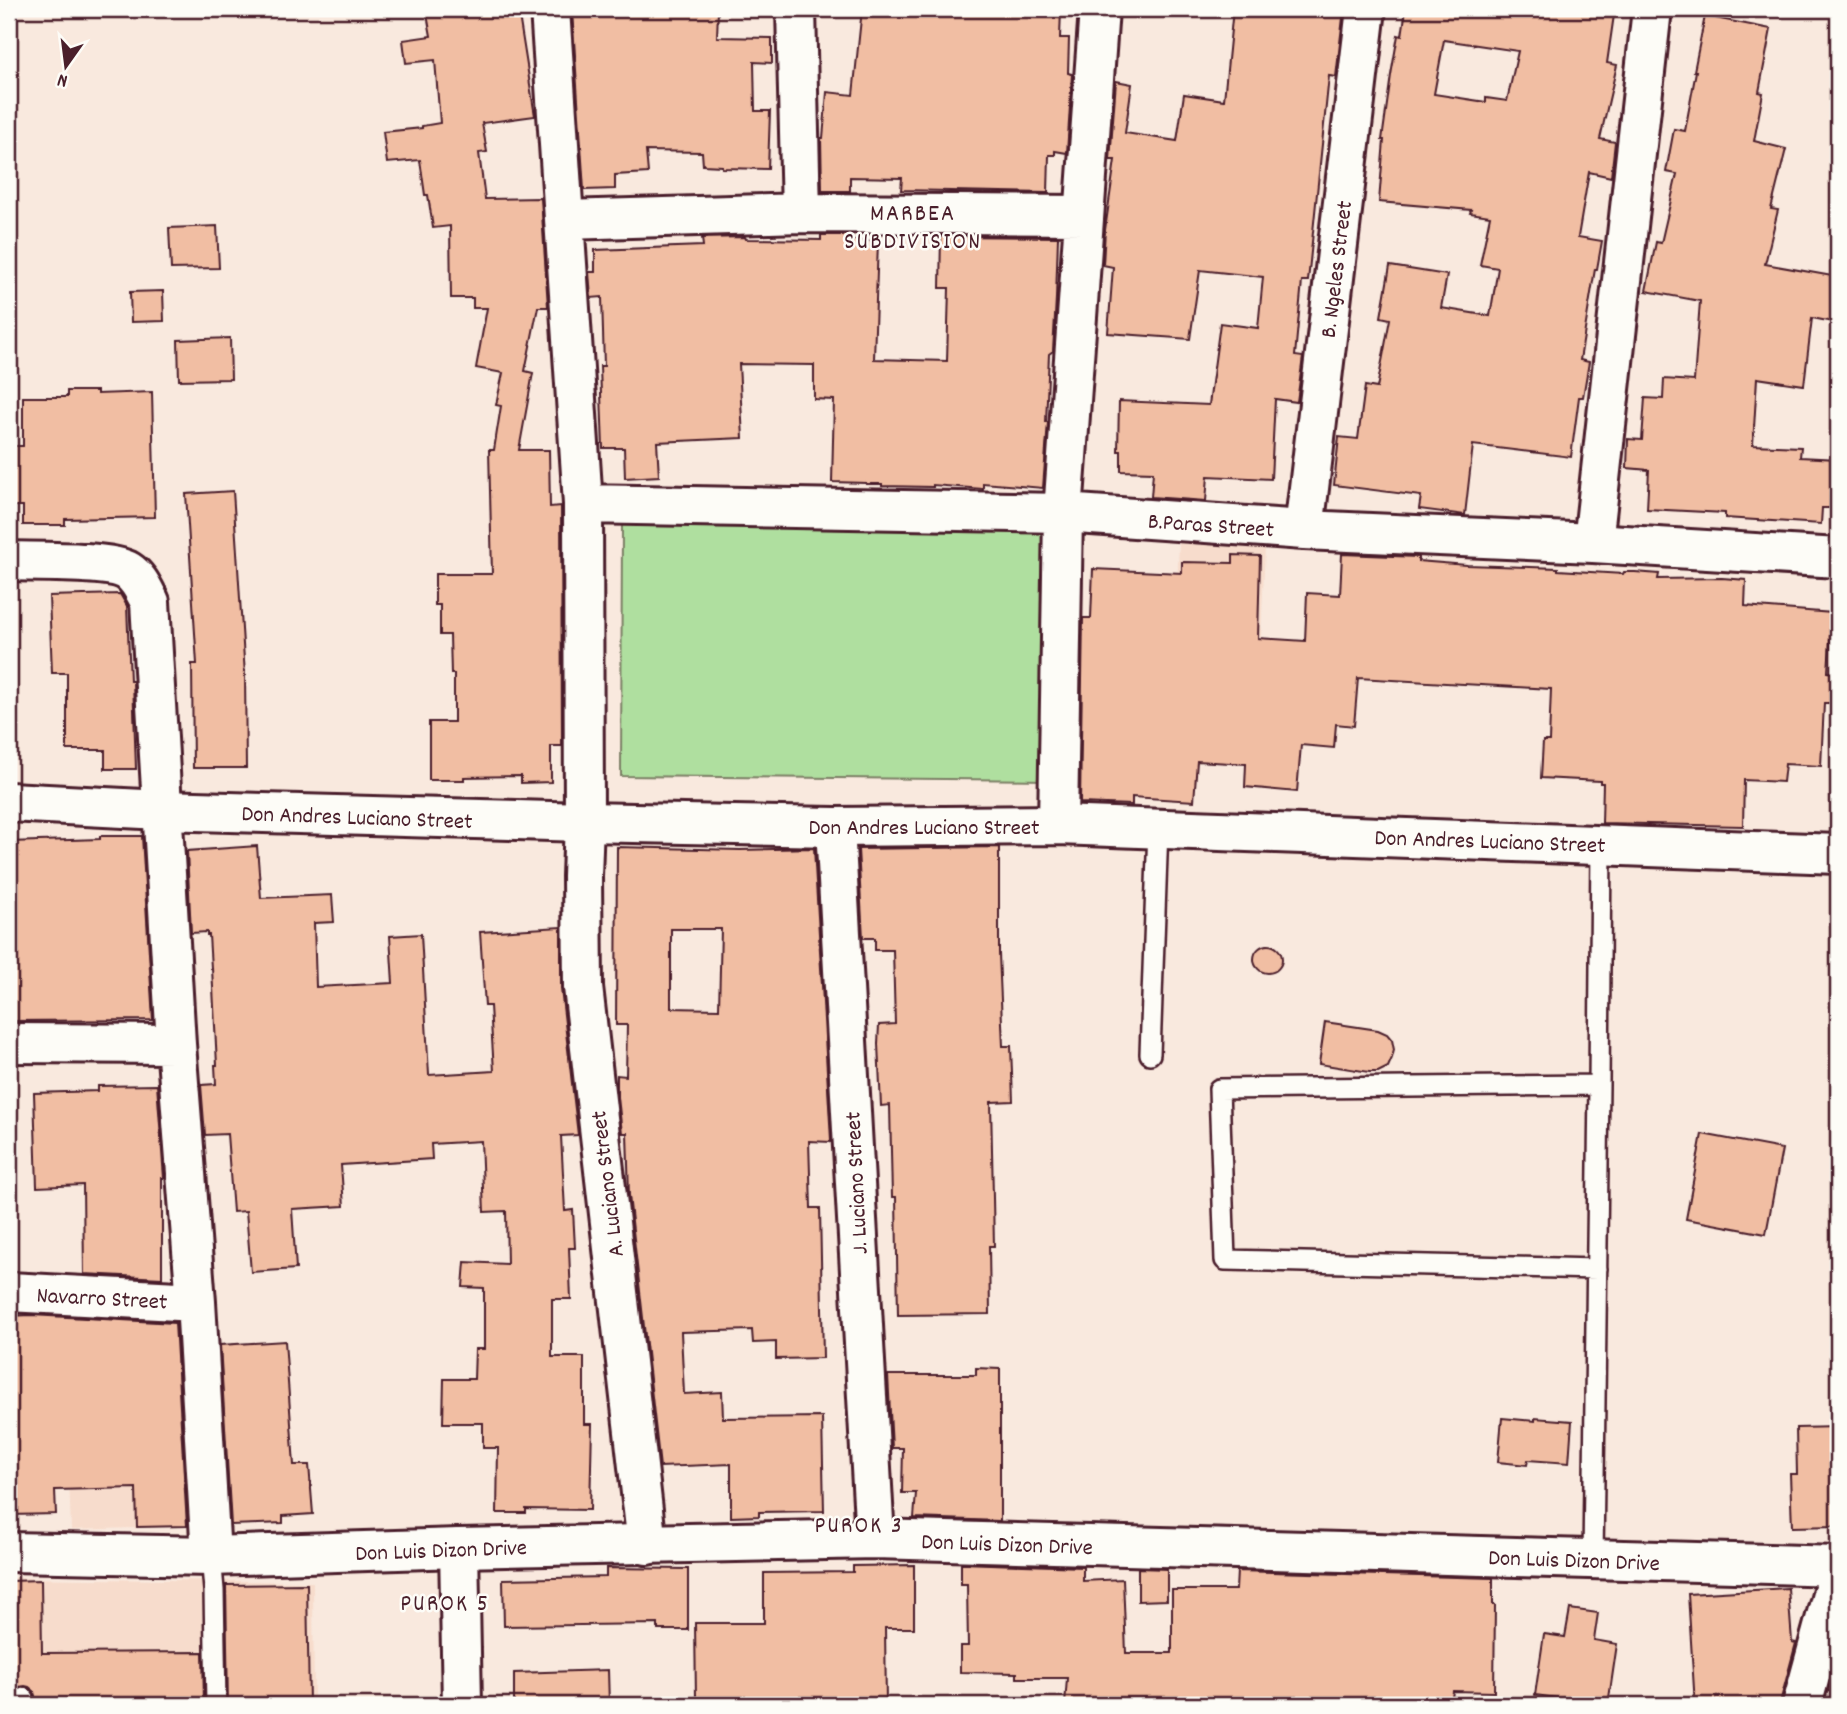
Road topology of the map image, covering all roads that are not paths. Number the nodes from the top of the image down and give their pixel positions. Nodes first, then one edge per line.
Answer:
1 (550, 9) edge
2 (796, 9) edge
3 (1099, 9) edge
4 (1366, 9) edge
5 (1652, 9) edge
6 (801, 213) junction
7 (1084, 215) junction
8 (565, 220) junction
9 (583, 504) junction
10 (1063, 513) junction
11 (1304, 530) junction
12 (1593, 543) junction
13 (1838, 558) edge
14 (9, 561) edge
15 (9, 802) edge
16 (162, 810) junction
17 (584, 822) junction
18 (1058, 825) junction
19 (835, 827) junction
20 (1158, 828) junction
21 (1601, 844) junction
22 (1838, 854) edge
23 (9, 1043) edge
24 (176, 1044) junction
25 (1150, 1054) dead end
26 (1600, 1085) junction
27 (1597, 1269) junction
28 (9, 1292) edge
29 (196, 1302) junction
30 (875, 1539) junction
31 (647, 1545) junction
32 (459, 1548) junction
33 (9, 1552) edge
34 (211, 1556) junction
35 (1593, 1559) junction
36 (1838, 1566) edge
37 (1838, 1573) edge
38 (216, 1705) edge
39 (462, 1705) edge
40 (1802, 1705) edge

1 - 8 street, A. Luciano Street
2 - 6 street
3 - 7 street
4 - 11 street, B. Ngeles Street
5 - 12 street
6 - 7 street
6 - 8 street
7 - 10 street
8 - 9 street, A. Luciano Street
9 - 10 street, B.Paras Street
9 - 17 street, A. Luciano Street
10 - 11 street, B.Paras Street
10 - 18 street
11 - 12 street, B.Paras Street
12 - 13 street, B.Paras Street
14 - 16 street
15 - 16 street, Don Andres Luciano Street
16 - 17 street, Don Andres Luciano Street
16 - 24 street
17 - 19 street, Don Andres Luciano Street
17 - 31 street, A. Luciano Street
18 - 19 street, Don Andres Luciano Street
18 - 20 street, Don Andres Luciano Street
19 - 30 street, J. Luciano Street
20 - 21 street, Don Andres Luciano Street
20 - 25 lane
21 - 22 street, Don Andres Luciano Street
21 - 26 lane
23 - 24 street
24 - 29 street
26 - 27 lane
26 - 27 lane
27 - 35 lane
28 - 29 street, Navarro Street
29 - 34 street
30 - 31 street, Don Luis Dizon Drive
30 - 35 street, Don Luis Dizon Drive
31 - 32 street, Don Luis Dizon Drive
32 - 34 street, Don Luis Dizon Drive
32 - 39 street
33 - 34 street, Don Luis Dizon Drive
34 - 38 lane
35 - 36 street, Don Luis Dizon Drive
37 - 40 street

